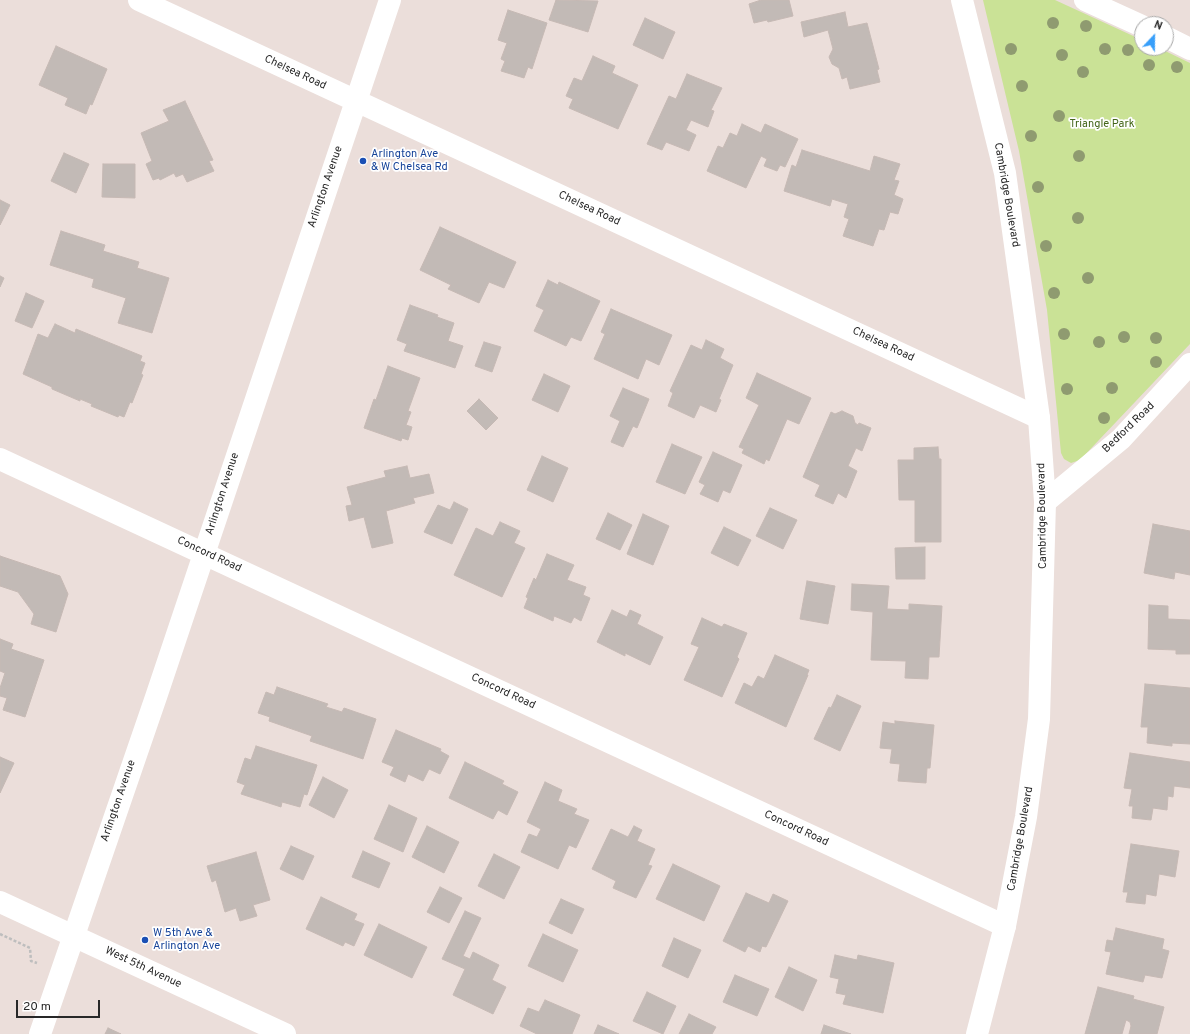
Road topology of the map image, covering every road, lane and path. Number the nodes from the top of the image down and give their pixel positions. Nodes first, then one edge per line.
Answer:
1 (139, 0) edge
2 (390, 0) edge
3 (962, 0) edge
4 (1085, 0) edge
5 (1134, 22) edge
6 (1174, 41) edge
7 (1190, 49) edge
8 (355, 101) junction
9 (1190, 364) edge
10 (1039, 418) junction
11 (0, 459) edge
12 (1045, 502) junction
13 (204, 553) junction
14 (0, 902) edge
15 (1005, 926) junction
16 (0, 934) edge
17 (73, 936) junction
18 (61, 972) junction
19 (40, 1034) edge
20 (285, 1034) edge
21 (978, 1034) edge

1 - 8 street, Chelsea Road
2 - 8 street, Arlington Avenue
3 - 10 street, Cambridge Boulevard
4 - 5 street
6 - 7 street
8 - 10 street, Chelsea Road
8 - 13 street, Arlington Avenue
9 - 12 street, Bedford Road
10 - 12 street, Cambridge Boulevard
11 - 13 street, Concord Road
12 - 15 street, Cambridge Boulevard
13 - 15 street, Concord Road
13 - 17 street, Arlington Avenue
14 - 17 street, West 5th Avenue
15 - 21 street, Cambridge Boulevard
16 - 18 path
17 - 18 street, Arlington Avenue
17 - 20 street, West 5th Avenue
18 - 19 street, Arlington Avenue

